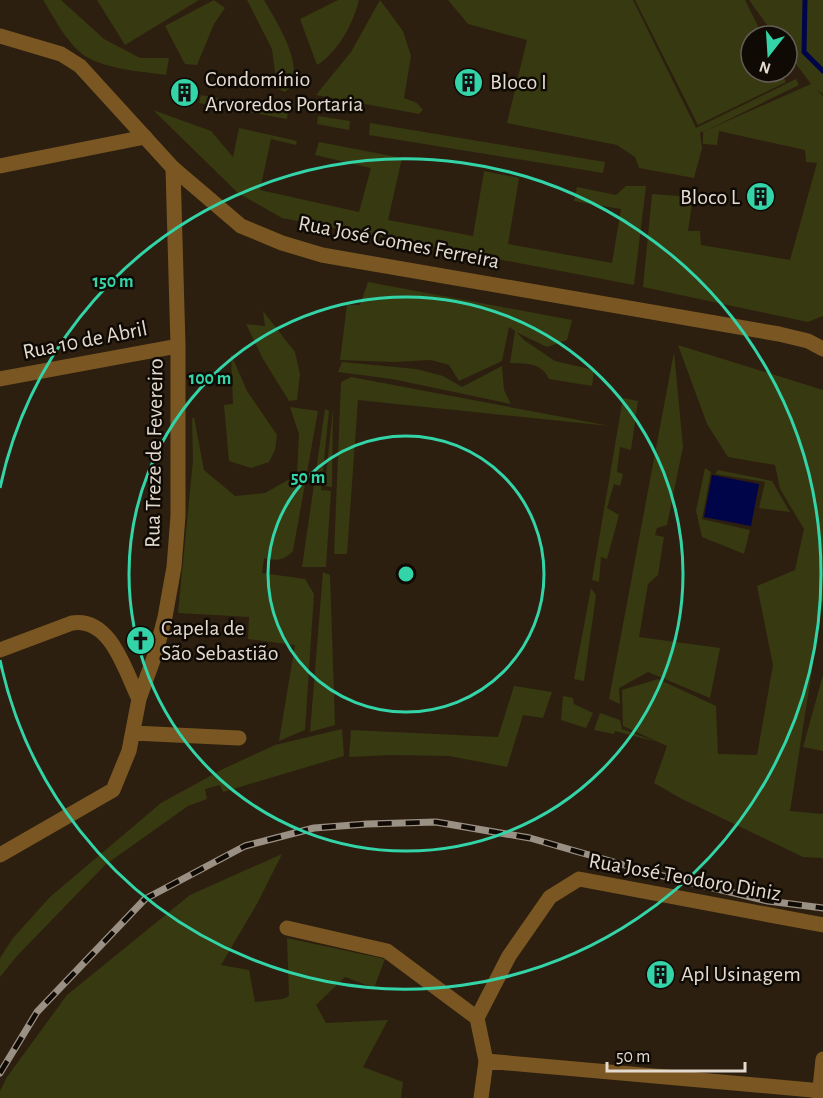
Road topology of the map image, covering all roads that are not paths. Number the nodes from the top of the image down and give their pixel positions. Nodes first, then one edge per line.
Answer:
1 (0, 36) edge
2 (145, 136) junction
3 (0, 166) edge
4 (173, 168) junction
5 (823, 332) edge
6 (808, 340) junction
7 (178, 346) junction
8 (823, 349) edge
9 (0, 379) edge
10 (0, 650) edge
11 (139, 699) junction
12 (133, 734) junction
13 (239, 738) dead end
14 (0, 855) edge
15 (823, 925) edge
16 (287, 928) dead end
17 (477, 1018) junction
18 (823, 1059) edge
19 (486, 1061) junction
20 (821, 1093) edge
21 (480, 1098) edge

1 - 2 street, Rua José Gomes Ferreira
2 - 3 street
2 - 4 street, Rua José Gomes Ferreira
4 - 6 street, Rua José Gomes Ferreira
4 - 7 street, Rua Treze de Fevereiro
5 - 6 street
6 - 8 street, Rua José Gomes Ferreira
7 - 9 street, Rua 10 de Abril
7 - 11 street, Rua Treze de Fevereiro
10 - 11 street
11 - 12 street, Rua Treze de Fevereiro
12 - 13 street
12 - 14 street, Rua Treze de Fevereiro
15 - 17 street, Rua José Teodoro Diniz
16 - 17 street
17 - 19 street
18 - 20 street
19 - 20 street
19 - 21 street

